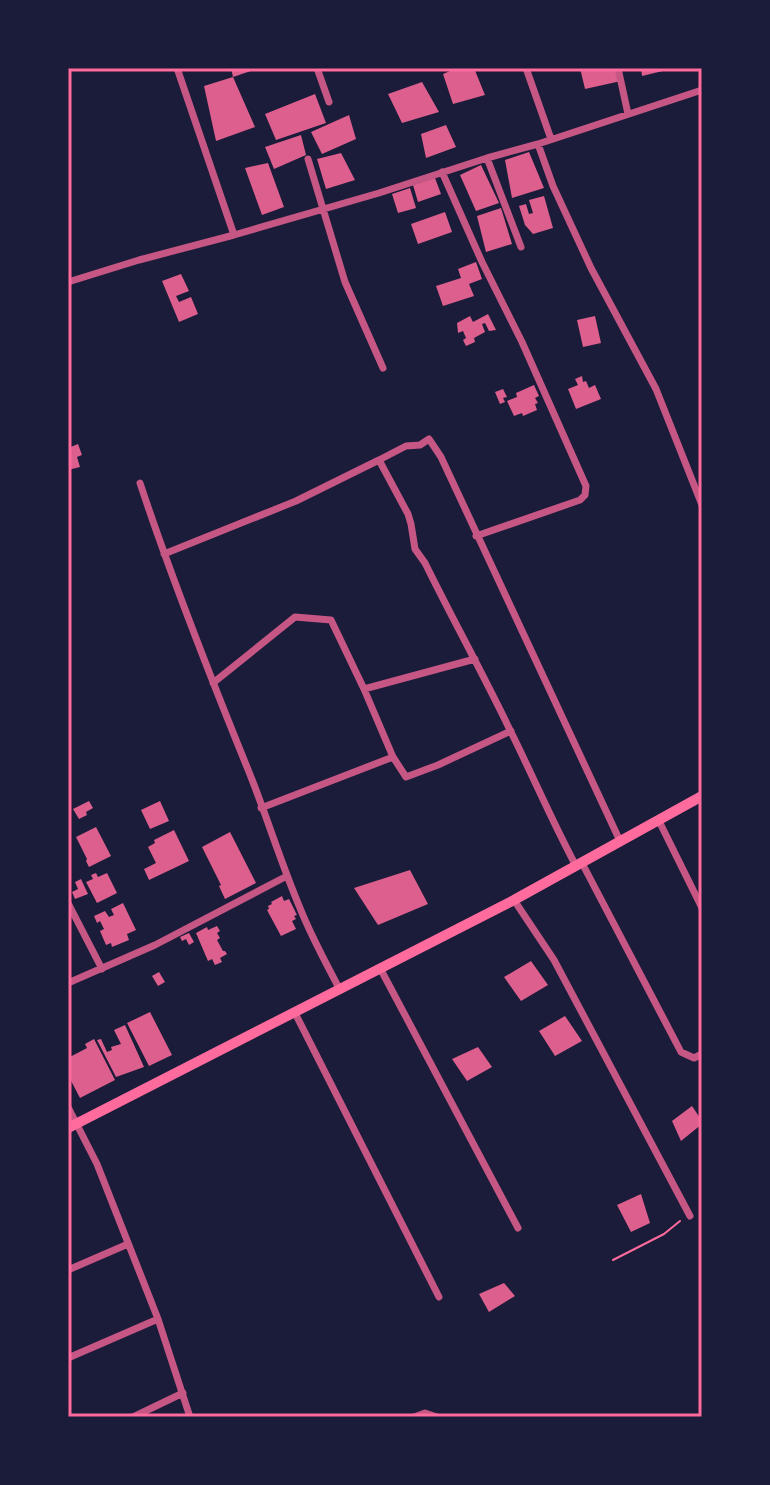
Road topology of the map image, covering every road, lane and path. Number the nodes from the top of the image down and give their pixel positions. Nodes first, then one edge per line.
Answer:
1 (177, 68) edge
2 (317, 68) edge
3 (526, 68) edge
4 (618, 68) edge
5 (702, 90) edge
6 (329, 102) dead end
7 (628, 114) junction
8 (551, 139) junction
9 (538, 144) junction
10 (487, 158) junction
11 (308, 159) dead end
12 (442, 172) junction
13 (324, 208) junction
14 (234, 235) junction
15 (521, 247) dead end
16 (68, 282) edge
17 (383, 368) dead end
18 (379, 460) junction
19 (140, 483) dead end
20 (702, 505) edge
21 (476, 536) junction
22 (164, 554) junction
23 (475, 659) junction
24 (213, 683) junction
25 (364, 689) junction
26 (511, 731) junction
27 (393, 757) junction
28 (702, 796) edge
29 (261, 808) junction
30 (659, 821) junction
31 (620, 841) junction
32 (579, 865) junction
33 (287, 876) junction
34 (514, 900) junction
35 (68, 903) edge
36 (702, 908) edge
37 (380, 968) junction
38 (102, 969) junction
39 (68, 983) edge
40 (340, 990) junction
41 (295, 1013) junction
42 (702, 1054) edge
43 (68, 1107) edge
44 (72, 1126) edge
45 (690, 1216) joint
46 (518, 1228) dead end
47 (128, 1244) junction
48 (613, 1260) dead end
49 (68, 1270) edge
50 (439, 1297) dead end
51 (158, 1319) junction
52 (68, 1358) edge
53 (183, 1393) junction
54 (133, 1417) edge
55 (190, 1417) edge
56 (414, 1417) edge
57 (437, 1417) edge

1 - 14 street
2 - 6 street
3 - 8 street
4 - 7 street
5 - 7 street
7 - 8 street
8 - 9 street
9 - 10 street
9 - 20 street
10 - 12 street
10 - 15 street
11 - 13 street
12 - 13 street
12 - 21 street
13 - 14 street
13 - 17 street
14 - 16 street
18 - 21 street
18 - 22 street
18 - 23 street
19 - 22 street
21 - 31 street
22 - 24 street
23 - 25 street
23 - 26 street
24 - 25 street
24 - 29 street
25 - 27 street
26 - 27 street
26 - 32 street
27 - 29 street
28 - 30 main road
29 - 33 street
30 - 31 main road
30 - 36 street
31 - 32 main road
32 - 34 main road
32 - 42 street
33 - 38 street
33 - 40 street
34 - 37 main road
34 - 45 street
35 - 38 street
37 - 40 main road
37 - 46 street
38 - 39 street
40 - 41 main road
41 - 44 main road
41 - 50 street
43 - 44 street
44 - 47 street
45 - 48 path
47 - 49 street
47 - 51 street
51 - 52 street
51 - 53 street
53 - 54 street
53 - 55 street
56 - 57 street

